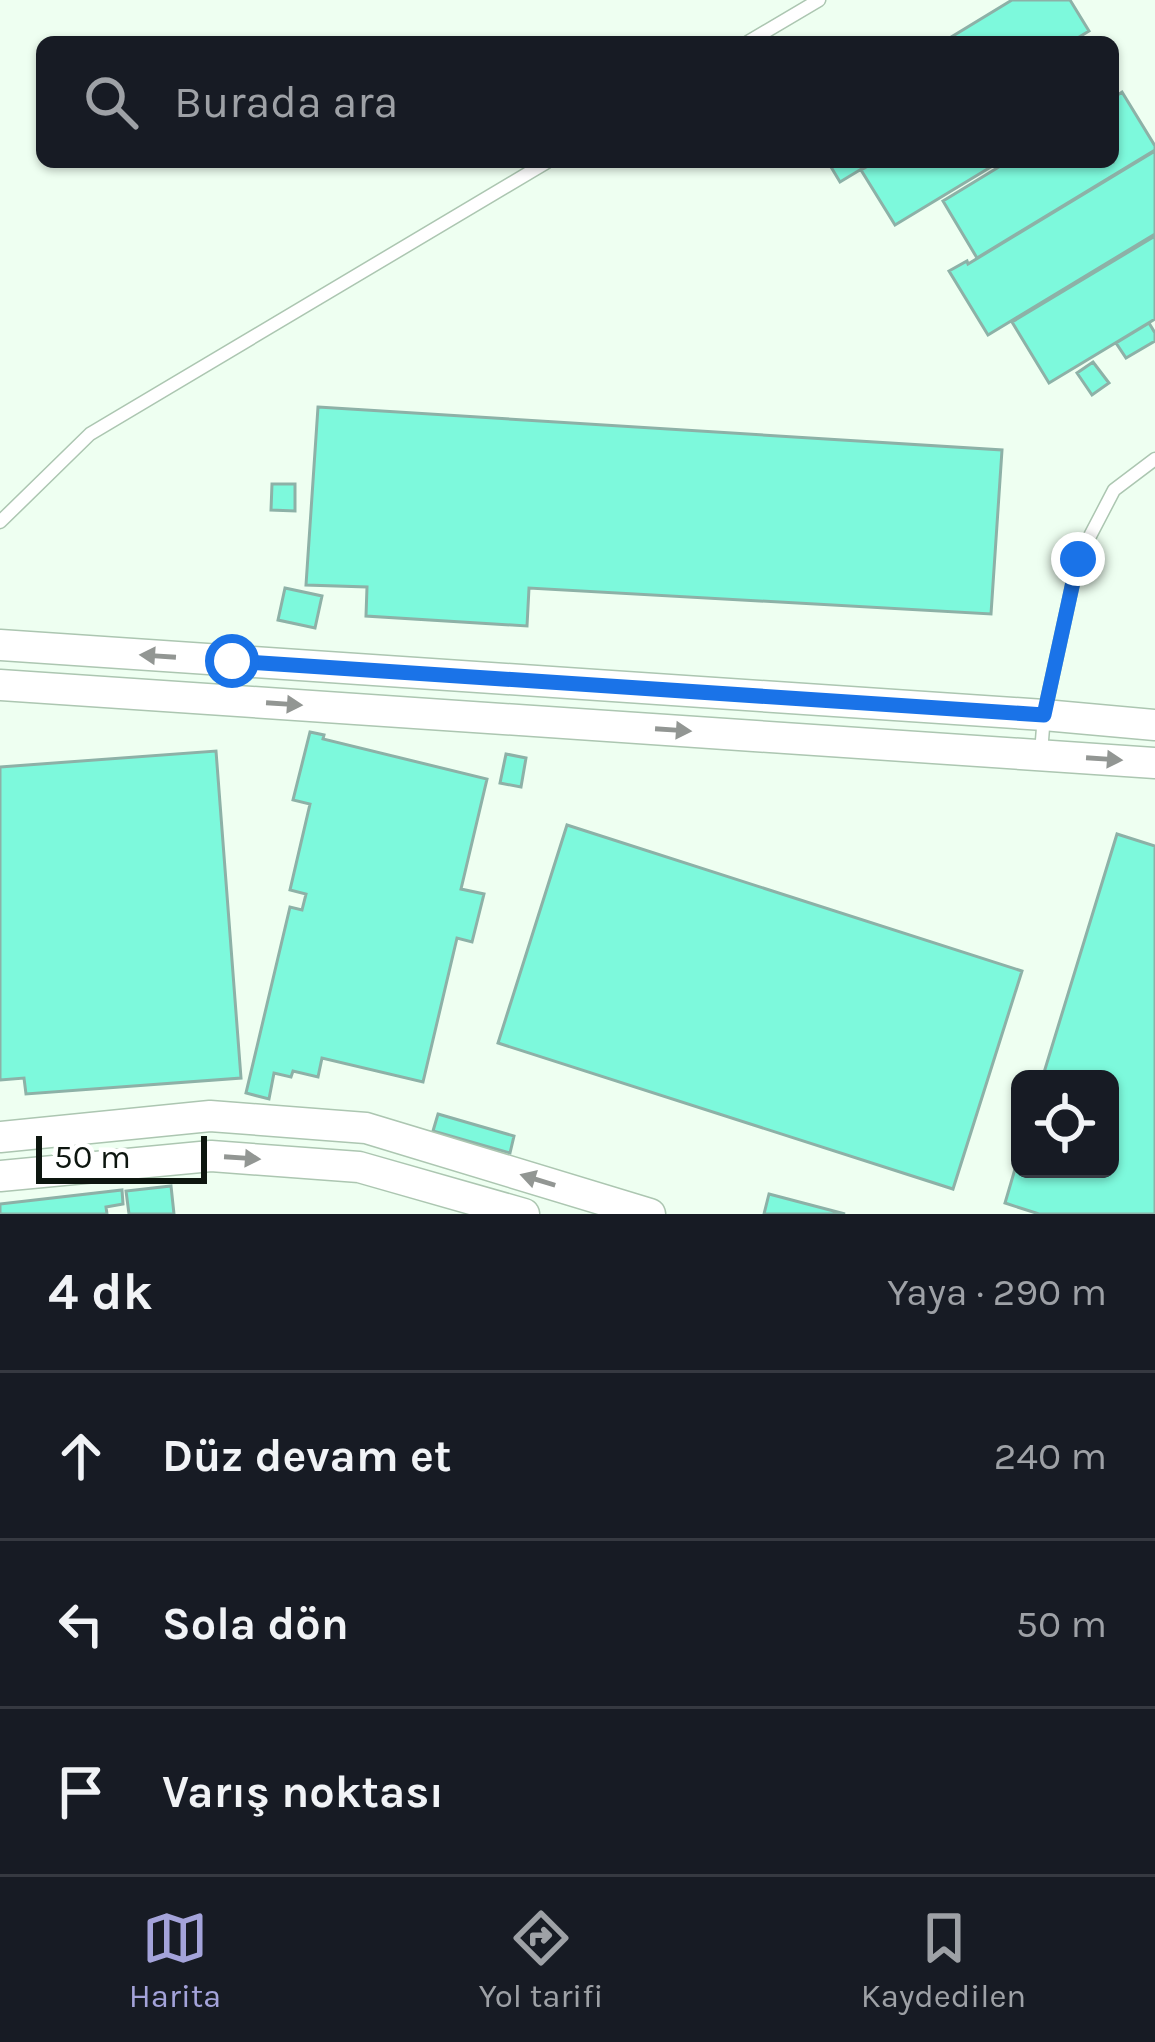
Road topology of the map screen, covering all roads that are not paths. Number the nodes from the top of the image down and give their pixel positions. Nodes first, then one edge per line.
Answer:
1 (819, 0) edge
2 (758, 36) edge
3 (537, 168) edge
4 (1155, 459) edge
5 (0, 523) edge
6 (0, 645) edge
7 (0, 685) edge
8 (1044, 715) junction
9 (1155, 725) edge
10 (1041, 754) junction
11 (1155, 763) edge
12 (0, 1137) edge
13 (0, 1177) edge
14 (524, 1214) edge
15 (650, 1214) edge

1 - 2 lane
3 - 5 lane
4 - 8 lane
8 -> 6 street
7 -> 10 street
8 - 9 street
8 - 10 lane
10 -> 11 street
15 -> 12 street
13 -> 14 street

